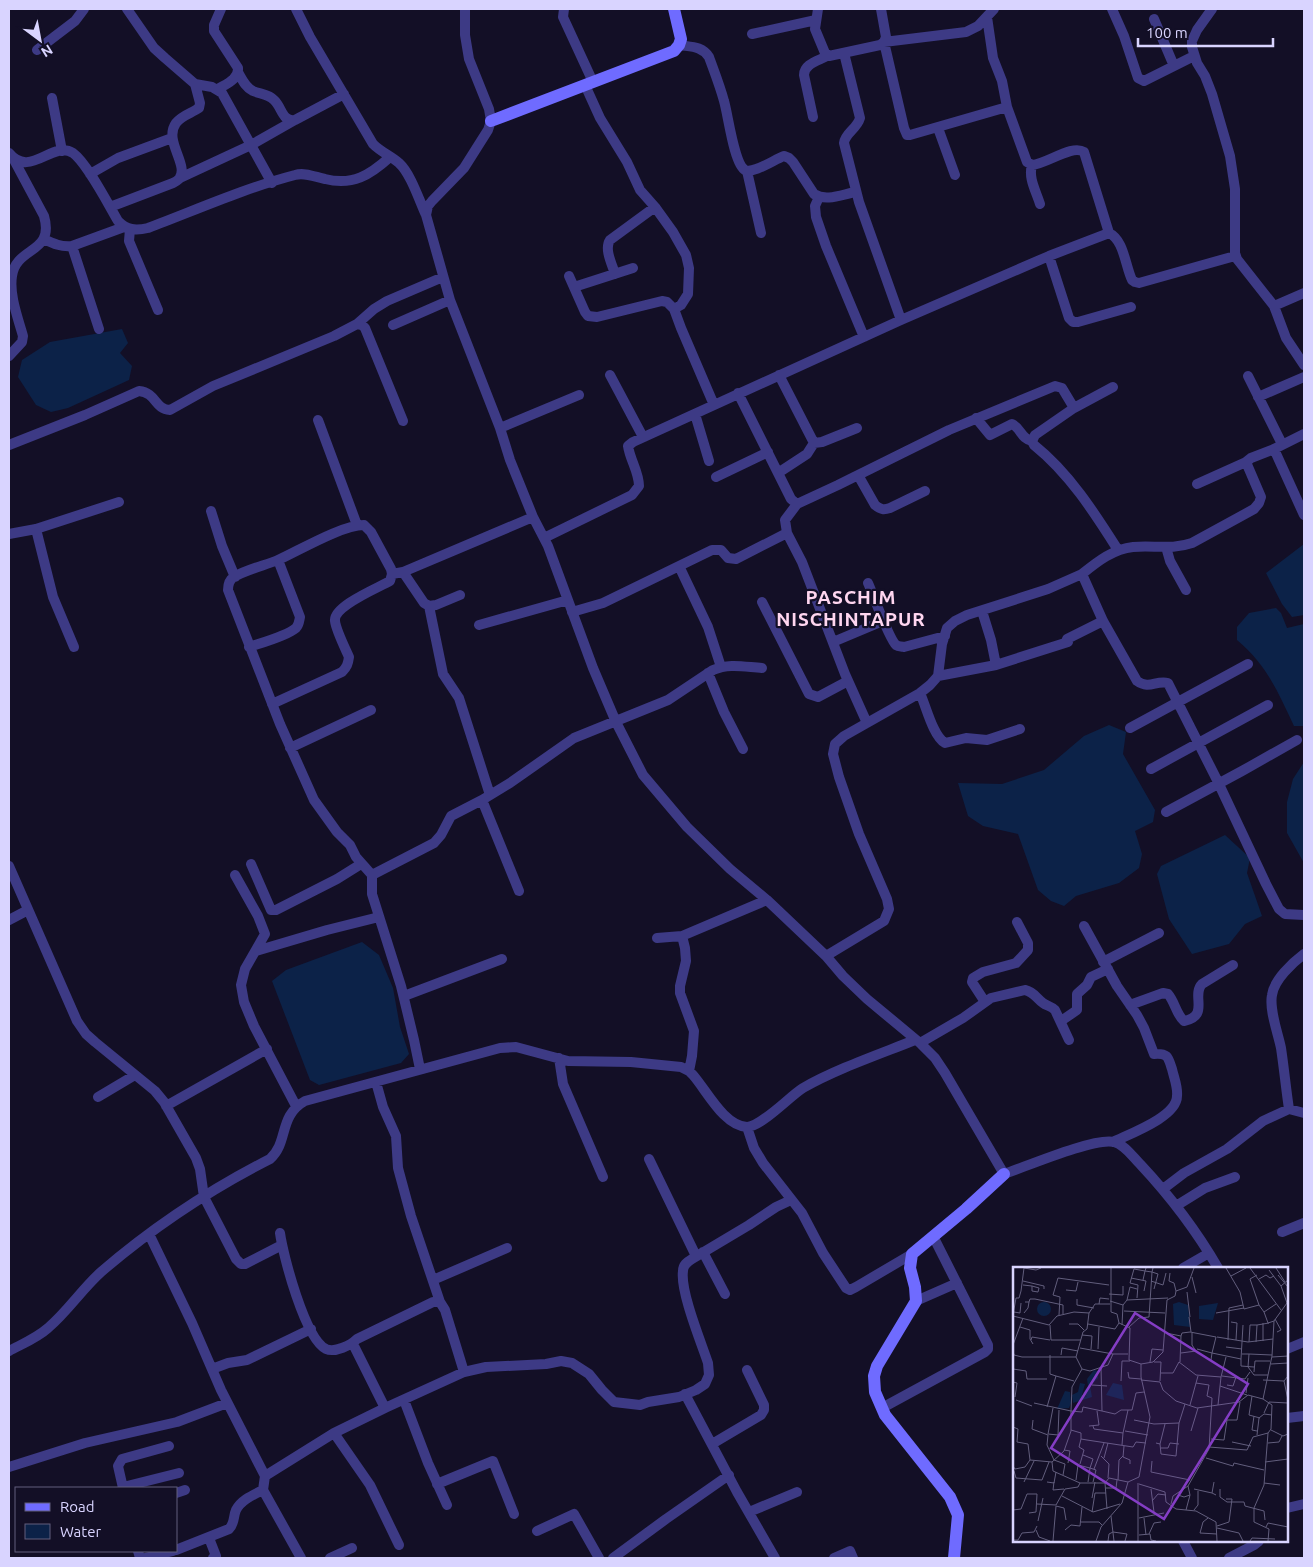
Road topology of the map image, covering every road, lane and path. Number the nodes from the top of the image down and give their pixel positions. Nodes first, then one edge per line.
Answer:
1 (84, 9) edge
2 (127, 9) edge
3 (221, 9) edge
4 (296, 9) edge
5 (465, 9) edge
6 (564, 9) edge
7 (674, 9) edge
8 (818, 9) edge
9 (881, 9) edge
10 (1112, 9) edge
11 (1212, 9) edge
12 (990, 13) edge
13 (1154, 19) dead end
14 (816, 20) junction
15 (752, 34) dead end
16 (884, 42) junction
17 (679, 45) junction
18 (37, 50) dead end
19 (844, 53) junction
20 (827, 56) junction
21 (1194, 56) junction
22 (1174, 66) junction
23 (238, 72) junction
24 (589, 83) junction
25 (195, 84) junction
26 (218, 90) junction
27 (344, 94) junction
28 (52, 98) dead end
29 (1007, 106) junction
30 (813, 117) dead end
31 (295, 120) junction
32 (491, 121) junction
33 (938, 128) junction
34 (172, 138) junction
35 (251, 145) junction
36 (62, 150) junction
37 (12, 157) edge
38 (390, 157) junction
39 (1032, 165) junction
40 (747, 170) junction
41 (90, 174) junction
42 (955, 174) dead end
43 (180, 178) junction
44 (272, 182) junction
45 (856, 192) junction
46 (819, 197) junction
47 (1040, 204) dead end
48 (110, 207) junction
49 (655, 207) junction
50 (426, 215) junction
51 (127, 228) junction
52 (761, 233) dead end
53 (1109, 233) junction
54 (44, 239) junction
55 (72, 246) junction
56 (1049, 256) junction
57 (1235, 256) junction
58 (632, 268) dead end
59 (10, 274) edge
60 (615, 274) junction
61 (569, 276) dead end
62 (443, 277) junction
63 (574, 287) junction
64 (1304, 293) edge
65 (450, 300) junction
66 (1274, 306) junction
67 (1131, 307) dead end
68 (674, 309) junction
69 (158, 310) dead end
70 (901, 320) junction
71 (357, 324) junction
72 (393, 325) dead end
73 (99, 329) dead end
74 (864, 337) junction
75 (9, 356) edge
76 (1304, 366) edge
77 (610, 375) dead end
78 (779, 375) junction
79 (1248, 376) dead end
80 (1304, 377) edge
81 (1113, 387) dead end
82 (738, 393) junction
83 (579, 395) dead end
84 (1258, 397) junction
85 (714, 405) junction
86 (1074, 408) junction
87 (695, 414) junction
88 (976, 418) junction
89 (318, 420) dead end
90 (403, 421) dead end
91 (500, 428) junction
92 (857, 428) dead end
93 (1304, 434) edge
94 (643, 437) junction
95 (1032, 441) junction
96 (814, 443) junction
97 (9, 445) edge
98 (1278, 447) junction
99 (768, 452) junction
100 (709, 461) dead end
101 (1246, 462) junction
102 (778, 473) junction
103 (858, 476) junction
104 (716, 477) dead end
105 (1197, 484) dead end
106 (925, 491) dead end
107 (119, 502) dead end
108 (797, 504) junction
109 (211, 511) dead end
110 (1304, 515) edge
111 (533, 517) junction
112 (357, 525) junction
113 (36, 529) junction
114 (788, 533) junction
115 (9, 534) edge
116 (544, 538) junction
117 (1166, 547) junction
118 (1118, 550) junction
119 (278, 560) junction
120 (679, 566) junction
121 (403, 572) junction
122 (392, 574) junction
123 (1082, 574) junction
124 (235, 577) junction
125 (868, 583) dead end
126 (1186, 590) dead end
127 (460, 595) dead end
128 (568, 600) junction
129 (762, 602) dead end
130 (429, 606) junction
131 (982, 611) junction
132 (572, 612) junction
133 (883, 620) junction
134 (1103, 620) junction
135 (479, 625) dead end
136 (945, 636) junction
137 (833, 642) junction
138 (74, 647) dead end
139 (249, 647) junction
140 (996, 664) junction
141 (1248, 664) dead end
142 (721, 667) junction
143 (762, 668) dead end
144 (708, 673) junction
145 (938, 676) junction
146 (848, 681) junction
147 (920, 693) junction
148 (1178, 702) junction
149 (272, 704) junction
150 (1268, 704) dead end
151 (371, 710) dead end
152 (616, 722) junction
153 (867, 723) junction
154 (1130, 728) dead end
155 (1020, 729) dead end
156 (1297, 740) dead end
157 (1199, 743) junction
158 (290, 748) junction
159 (743, 749) dead end
160 (1152, 769) dead end
161 (1219, 784) junction
162 (486, 798) junction
163 (1166, 812) dead end
164 (251, 864) dead end
165 (361, 864) junction
166 (9, 866) edge
167 (236, 875) dead end
168 (372, 875) junction
169 (519, 891) dead end
170 (766, 900) junction
171 (28, 910) junction
172 (1304, 915) edge
173 (379, 917) junction
174 (9, 920) edge
175 (1017, 922) dead end
176 (1084, 926) dead end
177 (1159, 933) dead end
178 (682, 936) junction
179 (657, 938) dead end
180 (256, 951) junction
181 (1304, 954) edge
182 (826, 956) junction
183 (502, 959) dead end
184 (1233, 965) dead end
185 (1106, 966) junction
186 (404, 996) junction
187 (986, 1002) junction
188 (1130, 1005) junction
189 (1061, 1021) junction
190 (1069, 1040) dead end
191 (918, 1041) junction
192 (267, 1048) junction
193 (559, 1058) junction
194 (420, 1069) junction
195 (689, 1070) junction
196 (135, 1074) junction
197 (376, 1082) junction
198 (98, 1097) dead end
199 (166, 1106) junction
200 (296, 1106) junction
201 (1289, 1109) junction
202 (1304, 1113) edge
203 (747, 1127) junction
204 (1113, 1142) junction
205 (649, 1160) dead end
206 (1004, 1174) junction
207 (603, 1177) dead end
208 (1234, 1177) dead end
209 (1163, 1189) junction
210 (204, 1197) junction
211 (791, 1200) junction
212 (1176, 1206) junction
213 (1304, 1223) edge
214 (1282, 1232) dead end
215 (280, 1233) dead end
216 (149, 1234) junction
217 (933, 1236) junction
218 (282, 1245) junction
219 (508, 1248) dead end
220 (1209, 1253) junction
221 (699, 1254) junction
222 (912, 1254) junction
223 (1186, 1267) edge
224 (1217, 1267) edge
225 (432, 1280) junction
226 (957, 1283) junction
227 (725, 1294) dead end
228 (916, 1301) junction
229 (440, 1302) junction
230 (310, 1329) junction
231 (1304, 1342) edge
232 (352, 1344) junction
233 (1288, 1349) edge
234 (9, 1351) edge
235 (212, 1369) junction
236 (747, 1370) dead end
237 (464, 1372) junction
238 (686, 1394) junction
239 (404, 1400) junction
240 (227, 1403) junction
241 (385, 1408) junction
242 (882, 1408) junction
243 (334, 1433) junction
244 (712, 1444) junction
245 (168, 1446) dead end
246 (9, 1468) edge
247 (179, 1473) dead end
248 (728, 1475) junction
249 (265, 1476) junction
250 (437, 1484) junction
251 (123, 1487) edge
252 (127, 1487) edge
253 (262, 1490) junction
254 (797, 1492) dead end
255 (1304, 1504) edge
256 (447, 1505) dead end
257 (1288, 1508) edge
258 (749, 1512) junction
259 (514, 1514) dead end
260 (536, 1531) dead end
261 (209, 1538) junction
262 (1184, 1542) edge
263 (1258, 1542) edge
264 (399, 1545) dead end
265 (352, 1548) dead end
266 (178, 1549) edge
267 (168, 1552) edge
268 (145, 1558) edge
269 (213, 1558) edge
270 (300, 1558) edge
271 (330, 1558) edge
272 (599, 1558) edge
273 (613, 1558) edge
274 (776, 1558) edge
275 (834, 1558) edge
276 (853, 1558) edge
277 (954, 1558) edge
278 (1192, 1558) edge
279 (1229, 1558) edge

1 - 18 street
2 - 25 street
3 - 23 street
4 - 27 street
5 - 32 street
6 - 24 street
7 - 17 main road
8 - 14 street
9 - 16 street
10 - 22 street
11 - 21 street
12 - 16 street
12 - 29 street
13 - 22 street
14 - 15 street
14 - 20 street
16 - 19 street
16 - 33 street
17 - 24 main road
17 - 40 street
19 - 20 street
19 - 45 street
20 - 30 street
21 - 22 street
21 - 57 street
23 - 26 street
23 - 31 street
24 - 32 main road
24 - 49 street
25 - 26 street
25 - 34 street
26 - 35 street
27 - 31 street
27 - 38 street
28 - 36 street
29 - 33 street
29 - 39 street
31 - 35 street
32 - 50 street
33 - 42 street
34 - 41 street
34 - 43 street
35 - 43 street
35 - 44 street
36 - 37 street
36 - 41 street
37 - 54 street
38 - 44 street
38 - 50 street
39 - 47 street
39 - 53 street
40 - 46 street
40 - 52 street
41 - 48 street
43 - 48 street
44 - 51 street
45 - 46 street
45 - 70 street
46 - 74 street
48 - 51 street
49 - 60 street
49 - 68 street
50 - 62 street
51 - 55 street
51 - 69 street
53 - 56 street
53 - 57 street
54 - 55 street
54 - 59 street
55 - 73 street
56 - 67 street
56 - 70 street
57 - 66 street
58 - 60 street
59 - 75 street
60 - 63 street
61 - 63 street
62 - 65 street
62 - 71 street
63 - 68 street
64 - 66 street
65 - 72 street
65 - 91 street
66 - 76 street
68 - 85 street
70 - 74 street
71 - 90 street
71 - 97 street
74 - 78 street
77 - 94 street
78 - 82 street
78 - 96 street
79 - 84 street
80 - 84 street
81 - 86 street
82 - 85 street
82 - 99 street
83 - 91 street
84 - 98 street
85 - 87 street
86 - 88 street
86 - 95 street
87 - 94 street
87 - 100 street
88 - 95 street
88 - 103 street
89 - 112 street
91 - 111 street
92 - 96 street
93 - 98 street
94 - 116 street
95 - 118 street
96 - 102 street
98 - 101 street
98 - 110 street
99 - 102 street
99 - 104 street
101 - 105 street
101 - 117 street
102 - 108 street
103 - 106 street
103 - 108 street
107 - 113 street
108 - 114 street
109 - 124 street
111 - 116 street
111 - 121 street
112 - 119 street
112 - 122 street
113 - 115 street
113 - 138 street
114 - 120 street
114 - 137 street
116 - 128 street
117 - 118 street
117 - 126 street
118 - 123 street
119 - 124 street
119 - 139 street
120 - 132 street
120 - 142 street
121 - 122 street
121 - 130 street
122 - 149 street
123 - 131 street
123 - 134 street
124 - 139 street
125 - 133 street
127 - 130 street
128 - 132 street
128 - 135 street
129 - 146 street
130 - 162 street
131 - 136 street
131 - 140 street
132 - 152 street
133 - 136 street
133 - 137 street
134 - 140 street
134 - 148 street
136 - 145 street
137 - 146 street
139 - 149 street
140 - 145 street
141 - 148 street
142 - 143 street
142 - 144 street
144 - 152 street
144 - 159 street
145 - 147 street
146 - 153 street
147 - 153 street
147 - 155 street
148 - 154 street
148 - 157 street
149 - 158 street
150 - 157 street
151 - 158 street
152 - 162 street
152 - 170 street
153 - 182 street
156 - 161 street
157 - 160 street
157 - 161 street
158 - 165 street
161 - 163 street
161 - 172 street
162 - 168 street
162 - 169 street
164 - 165 street
165 - 168 street
166 - 171 street
167 - 180 street
168 - 173 street
170 - 178 street
170 - 182 street
171 - 174 street
171 - 196 street
173 - 180 street
173 - 186 street
175 - 187 street
176 - 185 street
177 - 185 street
178 - 179 street
178 - 195 street
180 - 192 street
181 - 201 street
182 - 191 street
183 - 186 street
184 - 188 street
185 - 188 street
185 - 189 street
186 - 194 street
187 - 189 street
187 - 191 street
188 - 204 street
189 - 190 street
191 - 203 street
191 - 206 street
192 - 199 street
192 - 200 street
193 - 194 street
193 - 195 street
193 - 207 street
194 - 197 street
195 - 203 street
196 - 198 street
196 - 199 street
197 - 200 street
197 - 225 street
199 - 210 street
200 - 210 street
201 - 202 street
201 - 209 street
203 - 211 street
204 - 206 street
204 - 209 street
205 - 221 street
206 - 217 main road
208 - 212 street
209 - 212 street
210 - 216 street
210 - 218 street
211 - 221 street
211 - 222 street
212 - 220 street
213 - 214 street
215 - 218 street
216 - 234 street
216 - 235 street
217 - 222 main road
217 - 226 street
218 - 230 street
219 - 225 street
220 - 223 street
220 - 224 street
221 - 227 street
221 - 238 street
222 - 228 main road
225 - 229 street
226 - 228 street
226 - 242 street
228 - 242 main road
229 - 232 street
229 - 237 street
230 - 232 street
230 - 235 street
231 - 233 street
232 - 241 street
235 - 240 street
236 - 244 street
237 - 238 street
237 - 239 street
238 - 244 street
239 - 241 street
239 - 250 street
240 - 246 street
240 - 249 street
241 - 243 street
242 - 277 main road
243 - 249 street
243 - 264 street
244 - 248 street
245 - 251 street
247 - 252 street
248 - 258 street
248 - 273 street
249 - 253 street
250 - 256 street
250 - 259 street
253 - 261 street
253 - 270 street
254 - 258 street
255 - 257 street
258 - 274 street
260 - 272 street
261 - 266 street
261 - 269 street
262 - 278 street
263 - 279 street
265 - 271 street
267 - 268 street
275 - 276 street

